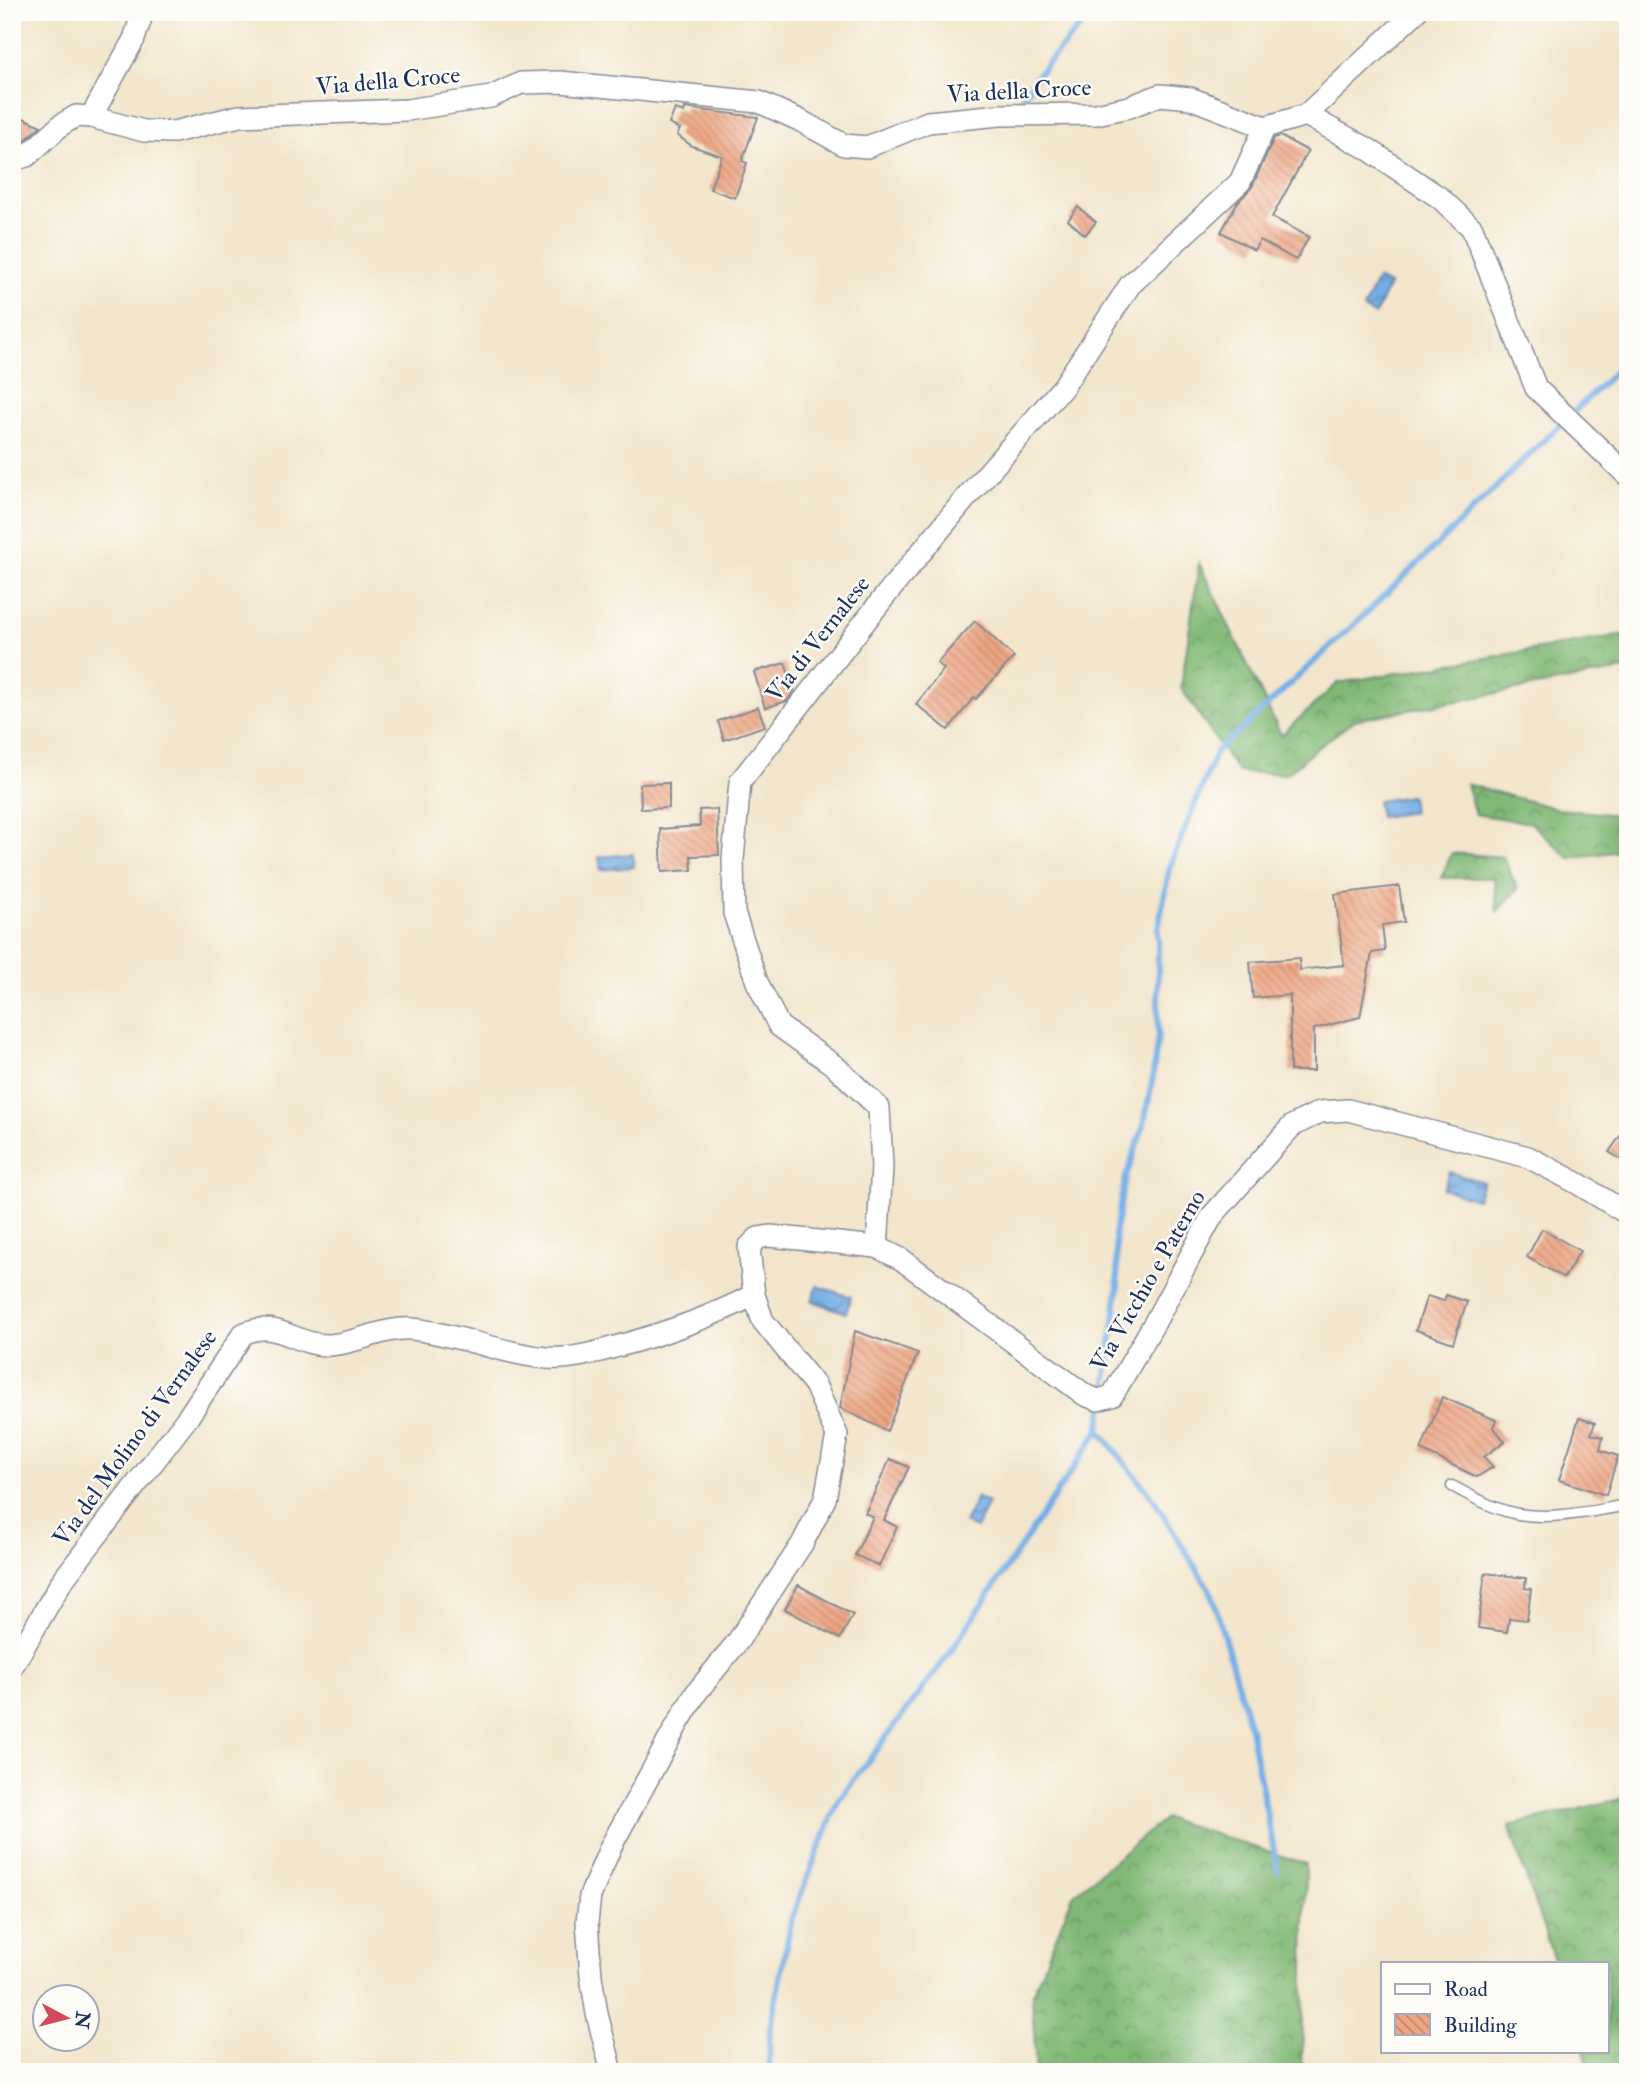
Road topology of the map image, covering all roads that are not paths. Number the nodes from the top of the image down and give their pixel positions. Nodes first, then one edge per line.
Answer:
1 (143, 12) edge
2 (1416, 12) edge
3 (1307, 115) junction
4 (91, 117) junction
5 (1265, 127) junction
6 (12, 160) edge
7 (1628, 476) edge
8 (1628, 1214) edge
9 (877, 1247) junction
10 (754, 1295) junction
11 (1452, 1486) dead end
12 (1628, 1505) edge
13 (12, 1667) edge
14 (612, 2072) edge

1 - 4 street
2 - 3 street
3 - 5 street
3 - 7 street
4 - 5 street, Via della Croce
4 - 6 street
5 - 9 street, Via di Vernalese
8 - 9 street, Via Vicchio e Paterno
9 - 10 street
10 - 13 street, Via del Molino di Vernalese
10 - 14 street
11 - 12 lane

